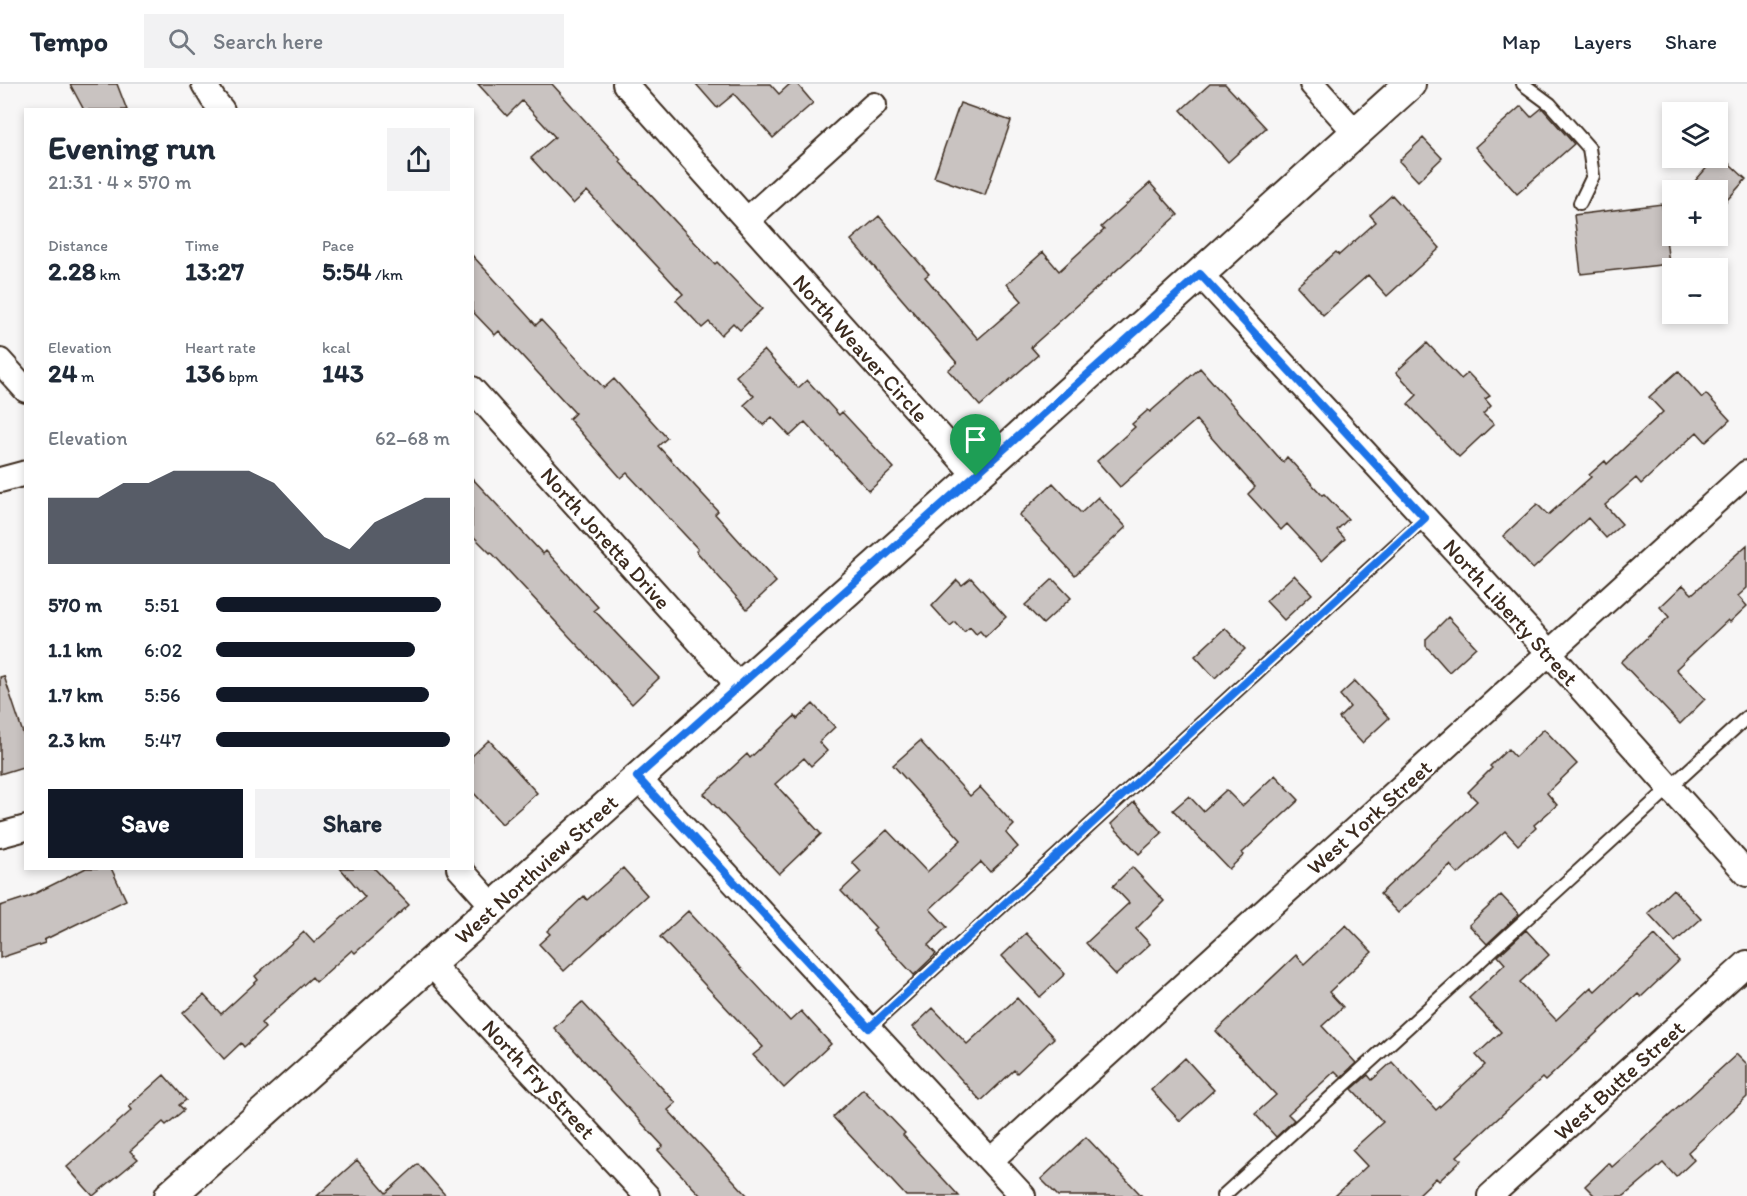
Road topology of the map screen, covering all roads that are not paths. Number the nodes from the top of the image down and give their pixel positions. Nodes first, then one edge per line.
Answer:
1 (204, 84) edge
2 (625, 84) edge
3 (1312, 84) edge
4 (1410, 84) edge
5 (1523, 84) edge
6 (874, 105) dead end
7 (220, 108) edge
8 (1356, 133) junction
9 (1580, 203) dead end
10 (747, 220) junction
11 (1200, 274) junction
12 (0, 361) edge
13 (24, 388) edge
14 (474, 391) edge
15 (1747, 473) edge
16 (24, 474) edge
17 (976, 476) junction
18 (0, 480) edge
19 (1425, 518) junction
20 (1549, 653) junction
21 (740, 687) junction
22 (1747, 717) edge
23 (637, 777) junction
24 (1670, 787) junction
25 (24, 829) edge
26 (0, 835) edge
27 (461, 870) edge
28 (1747, 874) edge
29 (494, 907) junction
30 (430, 963) junction
31 (1747, 963) edge
32 (869, 1028) junction
33 (991, 1160) junction
34 (170, 1196) edge
35 (647, 1196) edge
36 (1023, 1196) edge
37 (1223, 1196) edge
38 (1490, 1196) edge

1 - 7 street
2 - 10 street, North Weaver Circle
3 - 8 street
4 - 8 street, West Northview Street
5 - 9 lane
6 - 10 street
8 - 11 street, West Northview Street
10 - 17 street, North Weaver Circle
11 - 17 street, West Northview Street
11 - 19 street, North Liberty Street
12 - 13 street
14 - 21 street, North Joretta Drive
15 - 20 street, West York Street
16 - 18 street
17 - 21 street, West Northview Street
19 - 20 street, North Liberty Street
19 - 32 lane
20 - 24 street, North Liberty Street
20 - 33 street, West York Street
21 - 23 street, West Northview Street
22 - 24 lane
23 - 29 street, West Northview Street
23 - 32 street
24 - 28 street, North Liberty Street
24 - 37 lane
25 - 26 street
27 - 29 street
29 - 30 street, West Northview Street
30 - 34 street, West Northview Street
30 - 35 street, North Fry Street
31 - 38 street, West Butte Street
32 - 33 street
33 - 36 street

